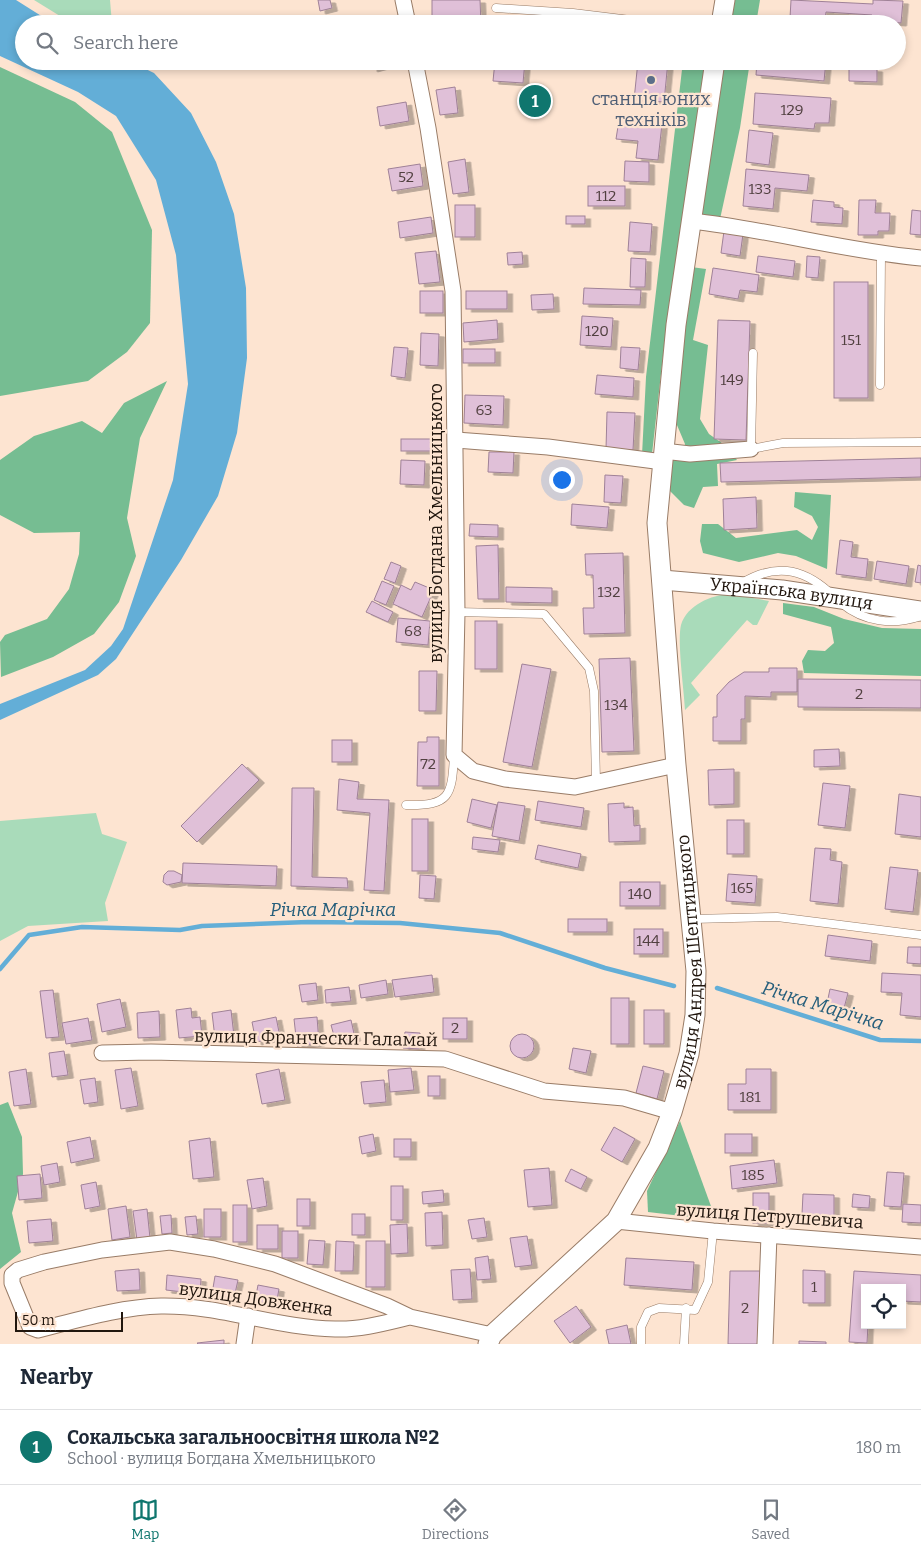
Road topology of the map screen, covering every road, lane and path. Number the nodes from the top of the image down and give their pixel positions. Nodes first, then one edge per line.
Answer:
1 (403, 0) edge
2 (725, 0) edge
3 (496, 8) dead end
4 (406, 15) edge
5 (589, 15) edge
6 (722, 15) edge
7 (417, 70) edge
8 (714, 70) edge
9 (691, 221) junction
10 (881, 254) junction
11 (921, 258) edge
12 (753, 353) dead end
13 (880, 385) dead end
14 (456, 440) junction
15 (921, 442) edge
16 (751, 449) junction
17 (663, 457) junction
18 (662, 580) junction
19 (835, 598) junction
20 (921, 611) edge
21 (457, 612) junction
22 (921, 616) edge
23 (454, 755) junction
24 (676, 765) junction
25 (596, 782) junction
26 (406, 805) dead end
27 (690, 919) junction
28 (921, 934) edge
29 (102, 1053) dead end
30 (672, 1112) junction
31 (616, 1221) junction
32 (713, 1231) junction
33 (769, 1235) junction
34 (921, 1247) edge
35 (686, 1308) junction
36 (248, 1316) junction
37 (410, 1317) junction
38 (490, 1339) edge
39 (244, 1344) edge
40 (641, 1344) edge
41 (684, 1344) edge
42 (765, 1344) edge

1 - 4 street
2 - 6 street
3 - 5 lane
7 - 14 street, вулиця Богдана Хмельницького
8 - 9 street, вулиця Андрея Шептицького
9 - 10 street
9 - 17 street, вулиця Андрея Шептицького
10 - 11 street
10 - 13 lane
12 - 16 lane
14 - 17 street
14 - 21 street, вулиця Богдана Хмельницького
15 - 16 lane
16 - 17 street
17 - 18 street, вулиця Андрея Шептицького
18 - 19 street, Українська вулиця
18 - 24 street, вулиця Андрея Шептицького
19 - 20 street, Українська вулиця
19 - 22 lane
21 - 23 street, вулиця Богдана Хмельницького
21 - 25 lane
23 - 25 street
23 - 26 lane
24 - 25 street
24 - 27 street, вулиця Андрея Шептицького
27 - 28 lane
27 - 30 street, вулиця Андрея Шептицького
29 - 30 street, вулиця Франчески Галамай
30 - 31 street, вулиця Андрея Шептицького
31 - 32 street, вулиця Петрушевича
31 - 38 street, вулиця Андрея Шептицького
32 - 33 street, вулиця Петрушевича
32 - 35 lane
33 - 34 street, вулиця Петрушевича
33 - 42 street
35 - 40 lane
35 - 41 lane
36 - 37 street, вулиця Довженка
36 - 37 street, вулиця Довженка
36 - 39 street
37 - 38 street, вулиця Довженка

